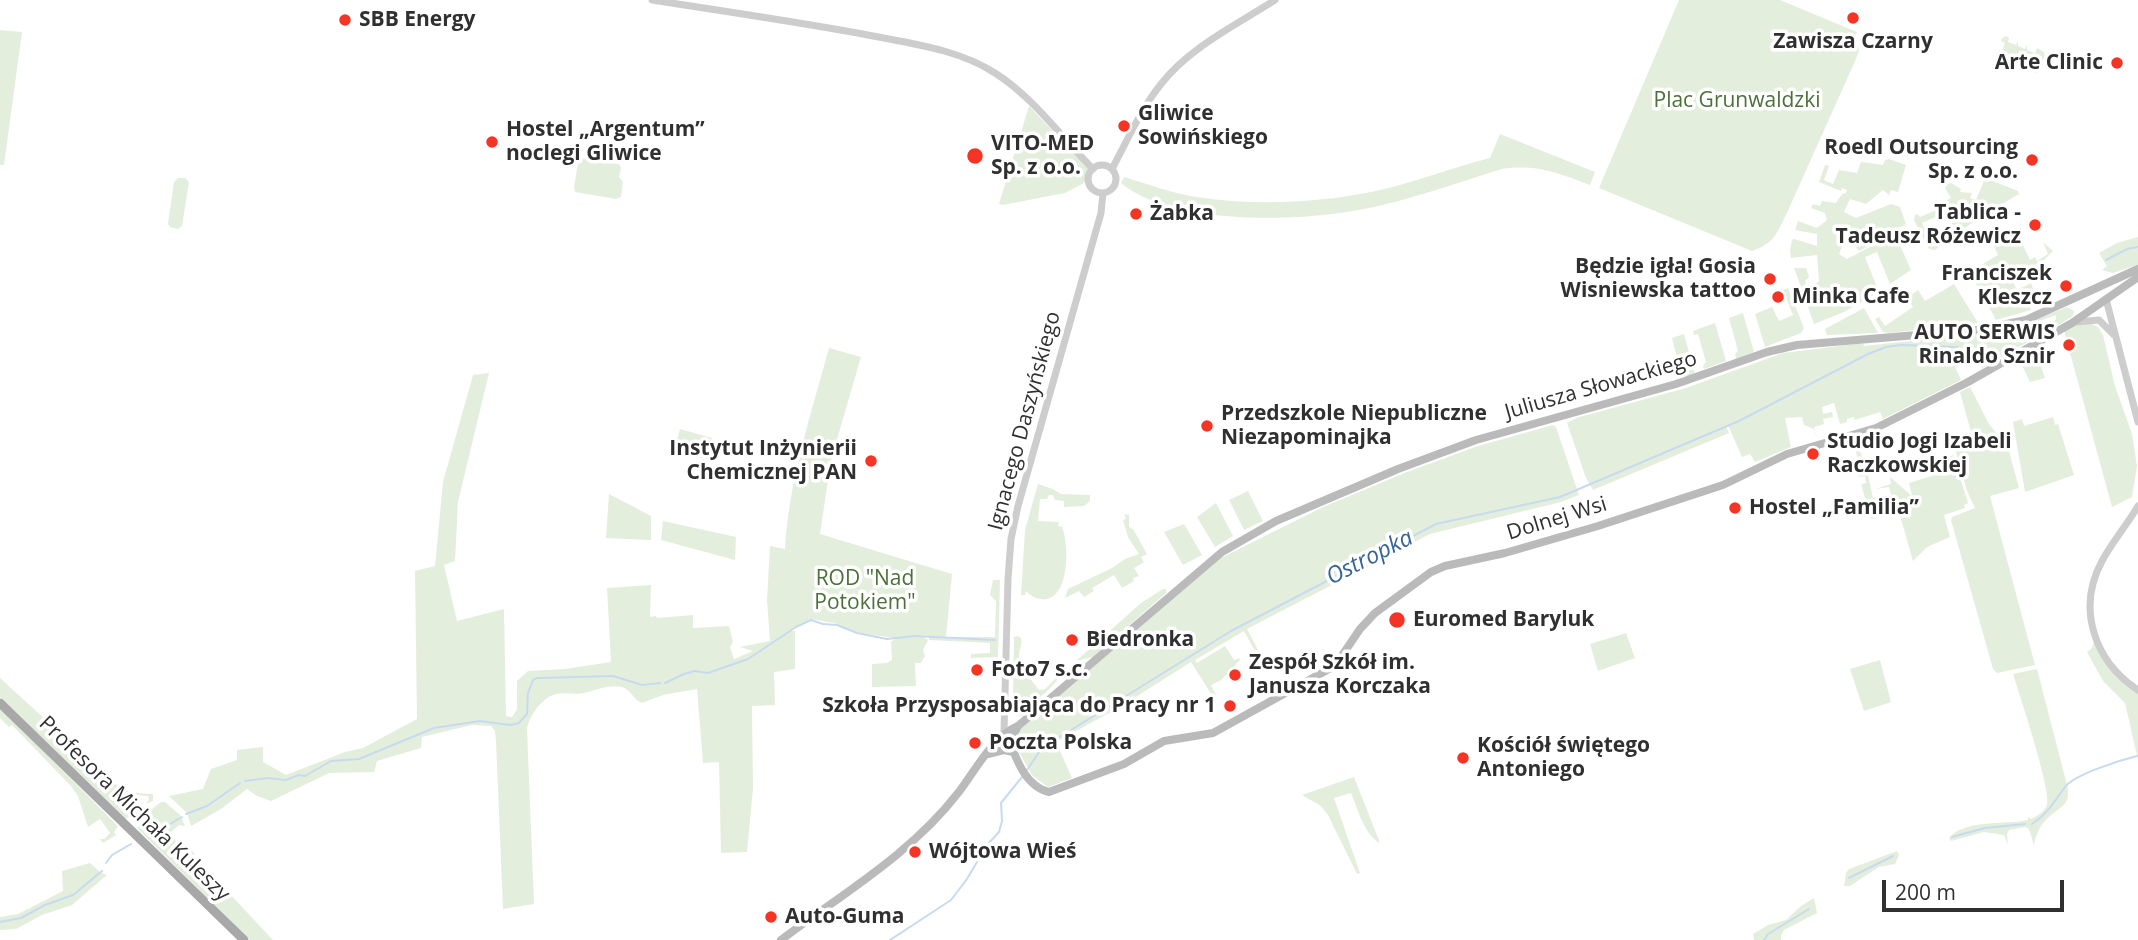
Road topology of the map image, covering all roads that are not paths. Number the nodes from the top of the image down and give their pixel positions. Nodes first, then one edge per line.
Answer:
1 (652, 0) edge
2 (1275, 0) edge
3 (1093, 169) junction
4 (1112, 169) junction
5 (1103, 193) junction
6 (2138, 269) edge
7 (2138, 277) edge
8 (2106, 299) junction
9 (2069, 301) junction
10 (2072, 323) junction
11 (2115, 336) junction
12 (2138, 422) edge
13 (2138, 506) edge
14 (2138, 690) edge
15 (1006, 699) junction
16 (0, 703) edge
17 (1034, 711) junction
18 (1018, 726) junction
19 (1004, 732) junction
20 (1010, 742) junction
21 (1013, 752) junction
22 (988, 754) junction
23 (243, 940) edge
24 (781, 940) edge

1 - 3 street
2 - 4 street
3 - 4 street
3 - 5 street
4 - 5 street
5 - 15 street, Ignacego Daszyńskiego
6 - 9 main road, Juliusza Słowackiego
7 - 8 main road, Dolnej Wsi
8 - 10 main road, Dolnej Wsi
8 - 11 street
9 - 10 main road
9 - 17 main road, Juliusza Słowackiego
10 - 11 street
10 - 21 main road, Dolnej Wsi
11 - 12 street
13 - 14 street
15 - 17 street
15 - 19 street, Ignacego Daszyńskiego
16 - 23 main road, Profesora Michała Kuleszy
17 - 18 main road, Juliusza Słowackiego
18 - 19 main road, Juliusza Słowackiego
18 - 20 main road, Juliusza Słowackiego
19 - 20 street
19 - 22 main road
20 - 21 main road
21 - 22 main road
22 - 24 main road

